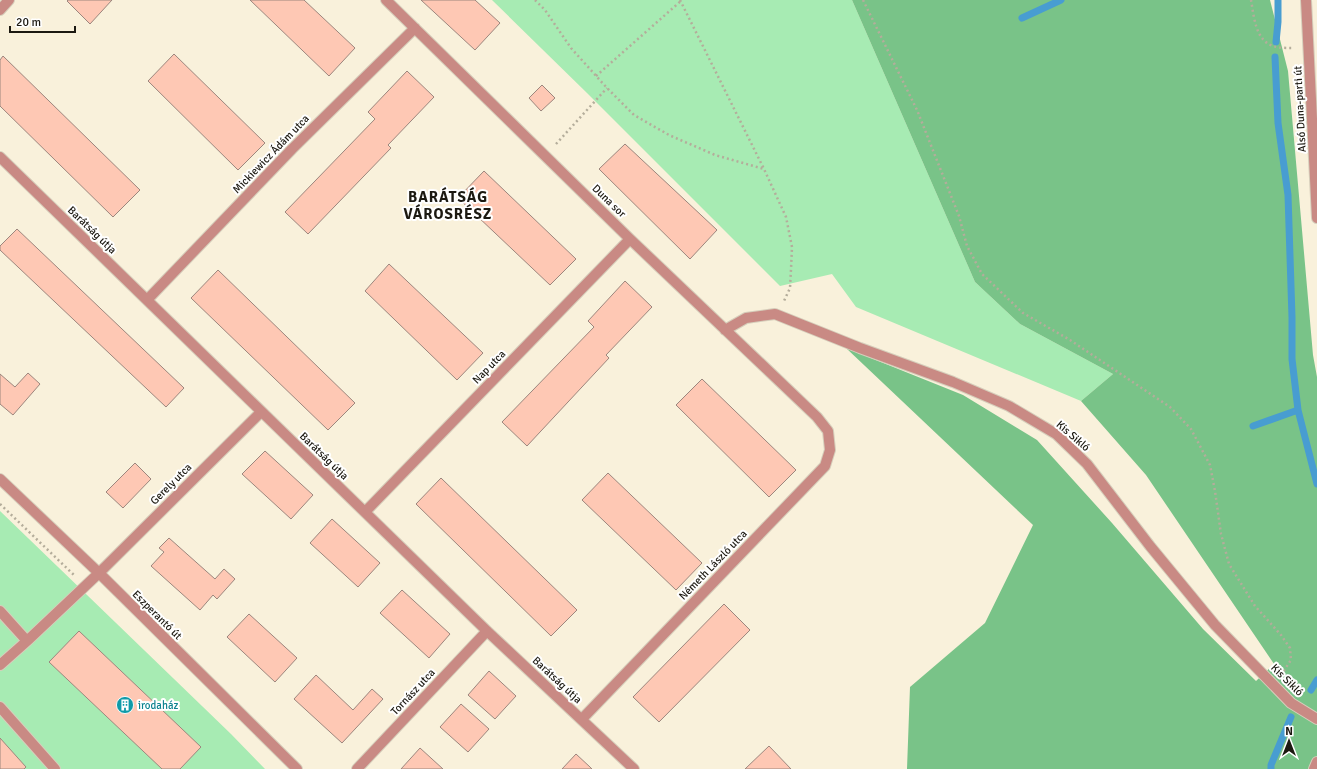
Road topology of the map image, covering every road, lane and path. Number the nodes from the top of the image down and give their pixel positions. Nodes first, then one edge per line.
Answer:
1 (9, 0) edge
2 (386, 0) edge
3 (535, 0) edge
4 (681, 0) edge
5 (863, 0) edge
6 (1251, 0) edge
7 (1306, 0) edge
8 (0, 10) edge
9 (415, 28) junction
10 (1309, 48) junction
11 (596, 76) junction
12 (607, 88) junction
13 (554, 146) dead end
14 (0, 157) edge
15 (764, 169) junction
16 (1317, 218) edge
17 (630, 239) junction
18 (147, 300) junction
19 (775, 314) junction
20 (725, 330) junction
21 (261, 412) junction
22 (817, 417) joint
23 (0, 479) edge
24 (0, 504) edge
25 (365, 512) junction
26 (99, 573) junction
27 (85, 586) junction
28 (0, 610) edge
29 (487, 631) junction
30 (27, 640) junction
31 (0, 665) edge
32 (1265, 676) junction
33 (0, 707) edge
34 (582, 719) junction
35 (1317, 719) edge
36 (1317, 762) edge
37 (55, 769) edge
38 (297, 769) edge
39 (357, 769) edge
40 (634, 769) edge
41 (1314, 769) edge

1 - 8 street
2 - 9 street, Duna sor
3 - 11 path
4 - 11 path
4 - 15 path
5 - 32 path
6 - 10 path
7 - 10 street, Alsó Duna-parti út
9 - 17 street, Duna sor
9 - 18 street, Mickiewicz Ádám utca
10 - 16 street, Alsó Duna-parti út
11 - 12 path
12 - 13 path
12 - 15 path
14 - 18 street, Barátság útja
15 - 19 path
17 - 20 street, Duna sor
17 - 25 street, Nap utca
18 - 21 street, Barátság útja
19 - 20 street, Kis Sikló
19 - 32 street, Kis Sikló
20 - 22 street, Duna sor
21 - 25 street, Barátság útja
21 - 26 street, Gerely utca
22 - 34 street, Németh László utca
23 - 26 street, Eszperantó út
24 - 27 path
25 - 29 street, Barátság útja
26 - 27 street, Gerely utca
26 - 38 street, Eszperantó út
27 - 30 street, Gerely utca
28 - 30 street
29 - 34 street, Barátság útja
29 - 39 street, Tornász utca
30 - 31 street, Gerely utca
32 - 35 street, Kis Sikló
33 - 37 street
34 - 40 street, Barátság útja
36 - 41 street

